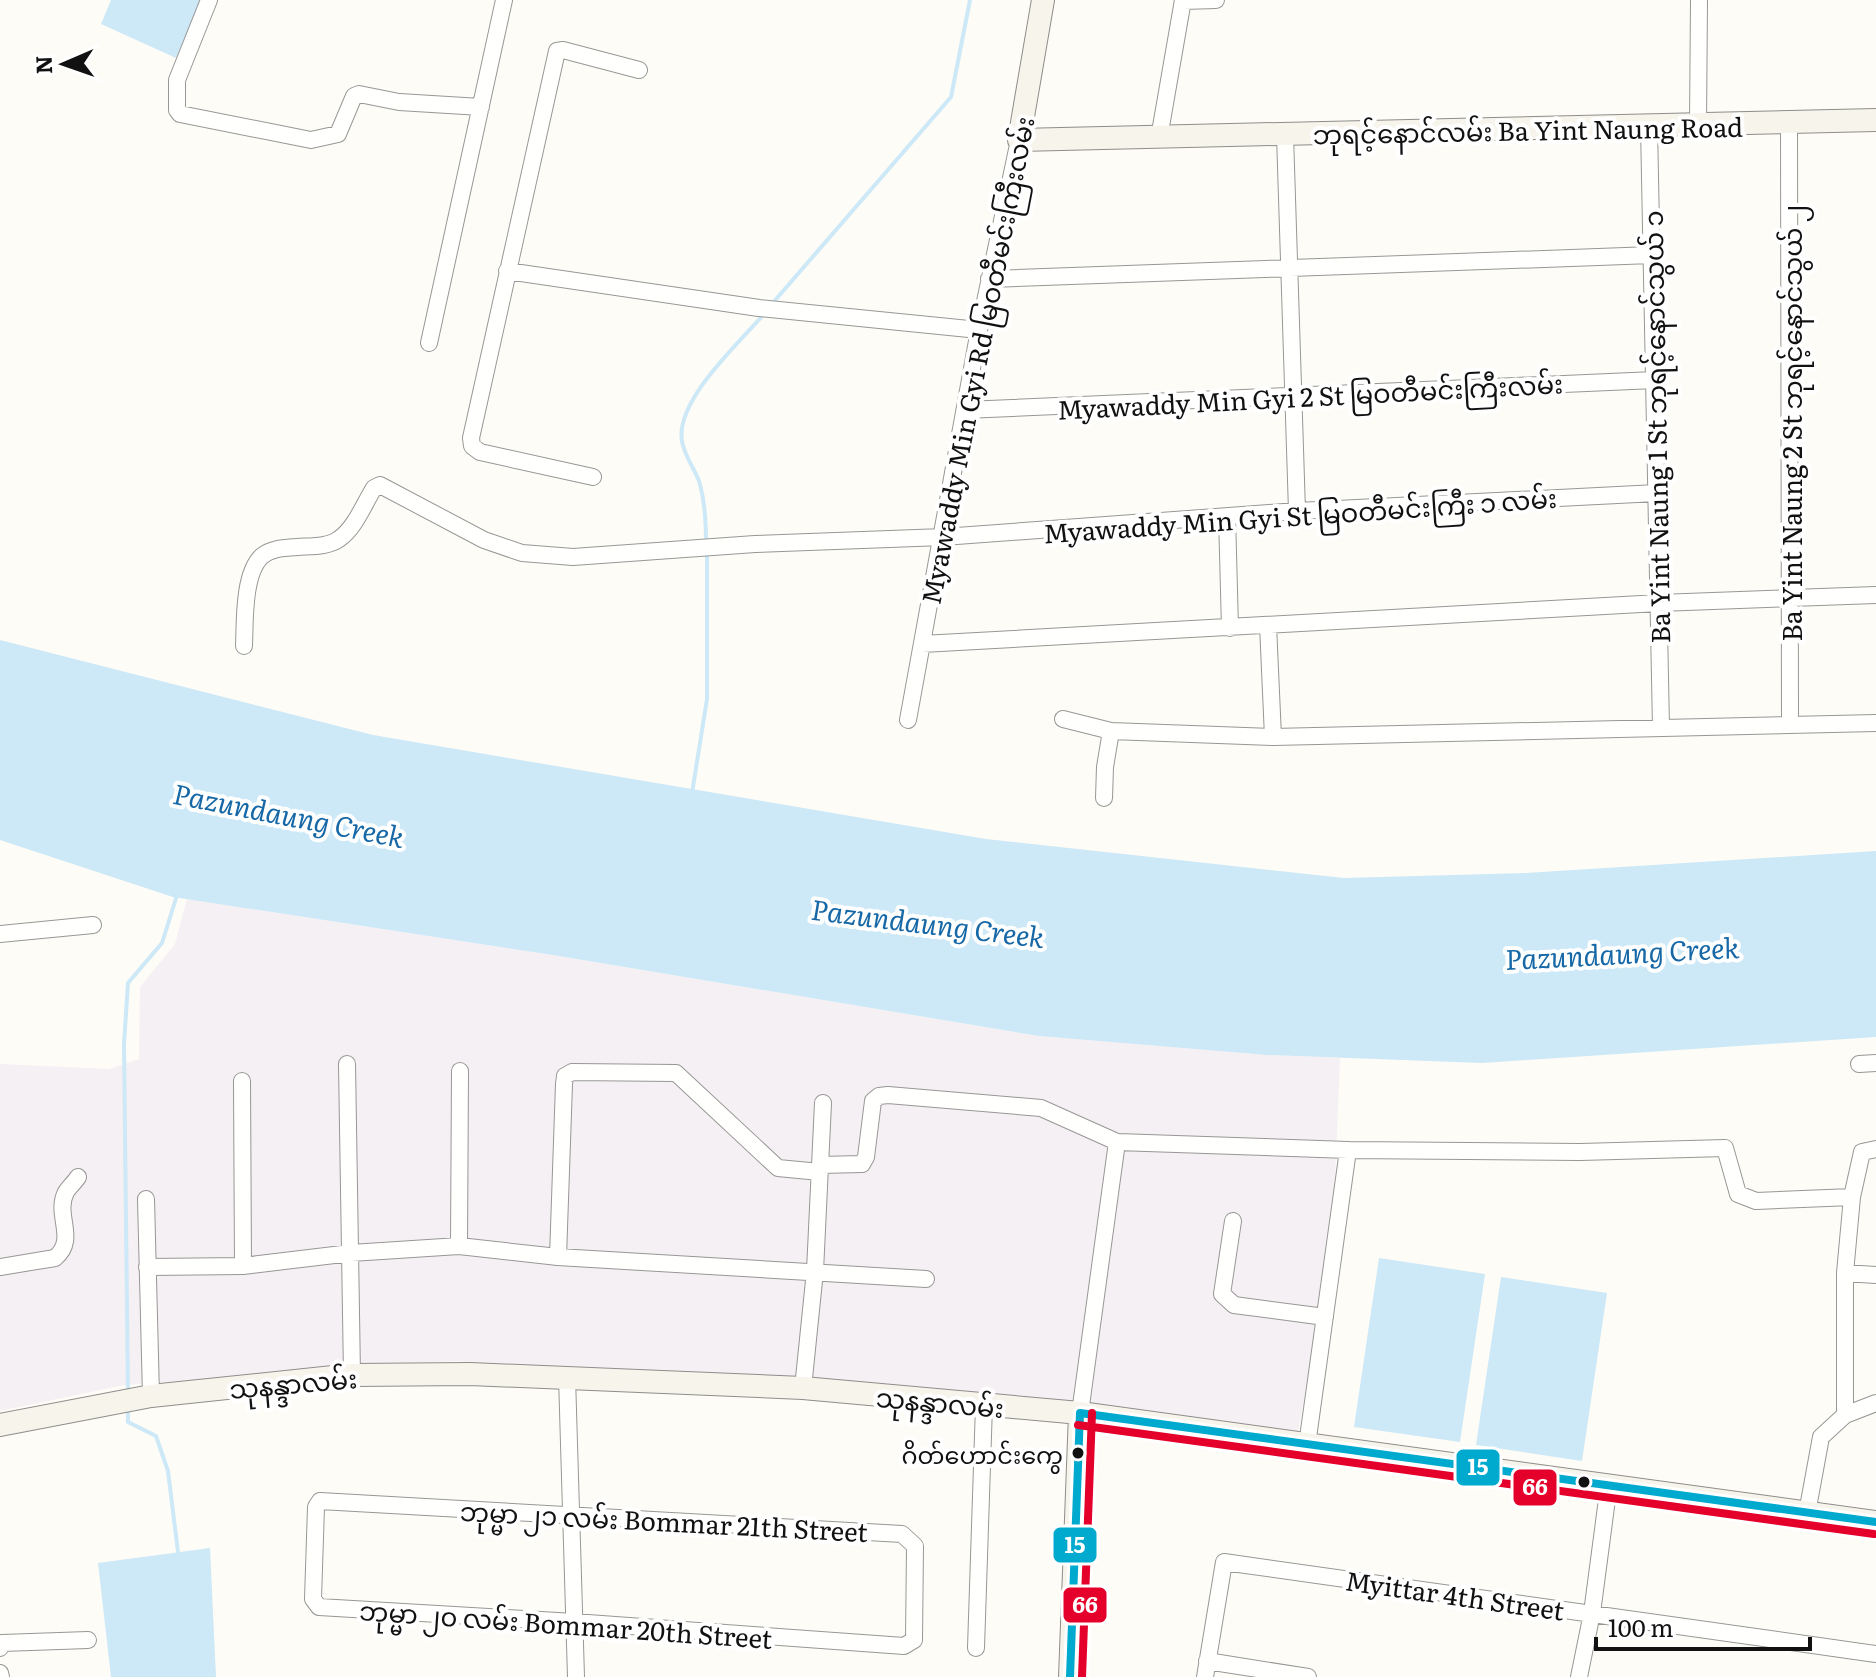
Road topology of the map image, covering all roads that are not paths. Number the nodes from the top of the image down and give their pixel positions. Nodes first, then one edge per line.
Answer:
1 (209, 0) edge
2 (504, 0) edge
3 (1043, 0) edge
4 (1216, 0) edge
5 (1699, 0) edge
6 (1183, 1) edge
7 (639, 70) dead end
8 (481, 107) junction
9 (1876, 120) edge
10 (1789, 122) junction
11 (1698, 125) junction
12 (1649, 127) junction
13 (1285, 135) junction
14 (1170, 138) junction
15 (1019, 140) junction
16 (1652, 255) junction
17 (1289, 268) junction
18 (507, 271) junction
19 (989, 279) junction
20 (979, 330) junction
21 (429, 343) dead end
22 (1655, 380) junction
23 (1293, 396) junction
24 (965, 410) junction
25 (593, 477) dead end
26 (1657, 493) junction
27 (1297, 511) junction
28 (1227, 516) junction
29 (943, 537) junction
30 (1876, 595) edge
31 (1790, 600) junction
32 (1659, 603) junction
33 (1268, 625) junction
34 (1230, 628) junction
35 (922, 644) junction
36 (244, 646) dead end
37 (1063, 719) dead end
38 (908, 720) dead end
39 (1876, 723) edge
40 (1790, 725) junction
41 (1661, 728) junction
42 (1111, 731) junction
43 (1273, 737) junction
44 (1104, 798) dead end
45 (93, 925) dead end
46 (0, 934) edge
47 (347, 1064) dead end
48 (460, 1071) dead end
49 (242, 1081) dead end
50 (823, 1103) dead end
51 (1117, 1142) junction
52 (1876, 1149) edge
53 (1348, 1150) junction
54 (820, 1169) junction
55 (78, 1177) dead end
56 (1852, 1197) junction
57 (146, 1199) dead end
58 (1233, 1221) dead end
59 (459, 1246) junction
60 (351, 1253) junction
61 (558, 1257) junction
62 (243, 1266) junction
63 (0, 1267) edge
64 (147, 1267) junction
65 (815, 1271) junction
66 (1845, 1273) junction
67 (1876, 1275) edge
68 (926, 1279) dead end
69 (1325, 1317) junction
70 (352, 1375) junction
71 (567, 1377) junction
72 (803, 1388) junction
73 (151, 1396) junction
74 (1876, 1403) edge
75 (984, 1405) junction
76 (1080, 1413) junction
77 (1845, 1415) junction
78 (0, 1425) edge
79 (1307, 1445) junction
80 (1609, 1484) junction
81 (316, 1507) joint
82 (571, 1513) junction
83 (1807, 1513) junction
84 (1876, 1522) edge
85 (1592, 1613) junction
86 (574, 1622) junction
87 (88, 1640) dead end
88 (914, 1640) joint
89 (0, 1648) edge
90 (976, 1648) dead end
91 (1876, 1654) edge
92 (1206, 1669) edge
93 (576, 1677) edge
94 (1070, 1677) edge
95 (1308, 1677) edge
96 (1579, 1677) edge

1 - 8 street
2 - 8 street
3 - 15 main road, Myawaddy Min Gyi Rd မြဝတီမင်းကြီးလမ်း
4 - 6 street
5 - 11 street
6 - 14 street
7 - 18 street
8 - 21 street
9 - 10 main road, ဘုရင့်နောင်လမ်း Ba Yint Naung Road
10 - 11 main road, ဘုရင့်နောင်လမ်း Ba Yint Naung Road
10 - 31 street, Ba Yint Naung 2 St ဘုရင့်နောင်သွယ် ၂
11 - 12 main road, ဘုရင့်နောင်လမ်း Ba Yint Naung Road
12 - 13 main road, ဘုရင့်နောင်လမ်း Ba Yint Naung Road
12 - 16 street, Ba Yint Naung 1 St ဘုရင့်နောင်သွယ် ၁
13 - 14 main road, ဘုရင့်နောင်လမ်း Ba Yint Naung Road
13 - 17 street
14 - 15 main road, ဘုရင့်နောင်လမ်း Ba Yint Naung Road
15 - 19 street, Myawaddy Min Gyi Rd မြဝတီမင်းကြီးလမ်း
16 - 17 street
16 - 22 street, Ba Yint Naung 1 St ဘုရင့်နောင်သွယ် ၁
17 - 19 street
17 - 23 street
18 - 20 street
18 - 25 street
19 - 20 street, Myawaddy Min Gyi Rd မြဝတီမင်းကြီးလမ်း
20 - 24 street, Myawaddy Min Gyi Rd မြဝတီမင်းကြီးလမ်း
22 - 23 street, Myawaddy Min Gyi 2 St မြဝတီမင်းကြီးလမ်း
22 - 26 street, Ba Yint Naung 1 St ဘုရင့်နောင်သွယ် ၁
23 - 24 street, Myawaddy Min Gyi 2 St မြဝတီမင်းကြီးလမ်း
23 - 27 street
24 - 29 street, Myawaddy Min Gyi Rd မြဝတီမင်းကြီးလမ်း
26 - 27 street, Myawaddy Min Gyi St မြဝတီမင်းကြီး ၁ လမ်း
26 - 32 street, Ba Yint Naung 1 St ဘုရင့်နောင်သွယ် ၁
27 - 28 street, Myawaddy Min Gyi St မြဝတီမင်းကြီး ၁ လမ်း
28 - 29 street, Myawaddy Min Gyi St မြဝတီမင်းကြီး ၁ လမ်း
28 - 34 street
29 - 35 street, Myawaddy Min Gyi Rd မြဝတီမင်းကြီးလမ်း
29 - 36 street, Myawaddy Min Gyi St မြဝတီမင်းကြီး ၁ လမ်း
30 - 31 street
31 - 32 street
31 - 40 street, Ba Yint Naung 2 St ဘုရင့်နောင်သွယ် ၂
32 - 33 street
32 - 41 street, Ba Yint Naung 1 St ဘုရင့်နောင်သွယ် ၁
33 - 34 street
33 - 43 street
34 - 35 street
35 - 38 street, Myawaddy Min Gyi Rd မြဝတီမင်းကြီးလမ်း
37 - 42 street
39 - 40 street
40 - 41 street
41 - 43 street
42 - 43 street
42 - 44 street
45 - 46 street
47 - 60 street
48 - 59 street
49 - 62 street
50 - 54 street
51 - 53 street
51 - 54 street
51 - 76 street
52 - 56 street
53 - 56 street
53 - 69 street
54 - 61 street
54 - 65 street
55 - 63 street
56 - 66 street
57 - 64 street
58 - 69 street
59 - 60 street
59 - 61 street
60 - 62 street
60 - 70 street
61 - 65 street
62 - 64 street
64 - 73 street
65 - 68 street
65 - 72 street
66 - 67 street
66 - 77 street
69 - 79 street
70 - 71 main road, သုနန္ဒာလမ်း
70 - 73 main road, သုနန္ဒာလမ်း
71 - 72 main road, သုနန္ဒာလမ်း
71 - 82 street
72 - 75 main road, သုနန္ဒာလမ်း
73 - 78 main road, သုနန္ဒာလမ်း
74 - 77 street
75 - 76 main road, သုနန္ဒာလမ်း
75 - 90 street
76 - 79 main road, သုနန္ဒာလမ်း
76 - 94 main road
77 - 83 street
79 - 80 main road, သုနန္ဒာလမ်း
80 - 83 main road, သုနန္ဒာလမ်း
80 - 85 street
81 - 82 street, ဘုမ္မာ ၂၁ လမ်း Bommar 21th Street
81 - 86 street, ဘုမ္မာ ၂၀ လမ်း Bommar 20th Street
82 - 86 street
82 - 88 street, ဘုမ္မာ ၂၁ လမ်း Bommar 21th Street
83 - 84 main road, သုနန္ဒာလမ်း
85 - 91 street, Myittar 4th Street
85 - 92 street, Myittar 4th Street
85 - 96 street
86 - 88 street, ဘုမ္မာ ၂၀ လမ်း Bommar 20th Street
86 - 93 street
87 - 89 street
92 - 95 street

